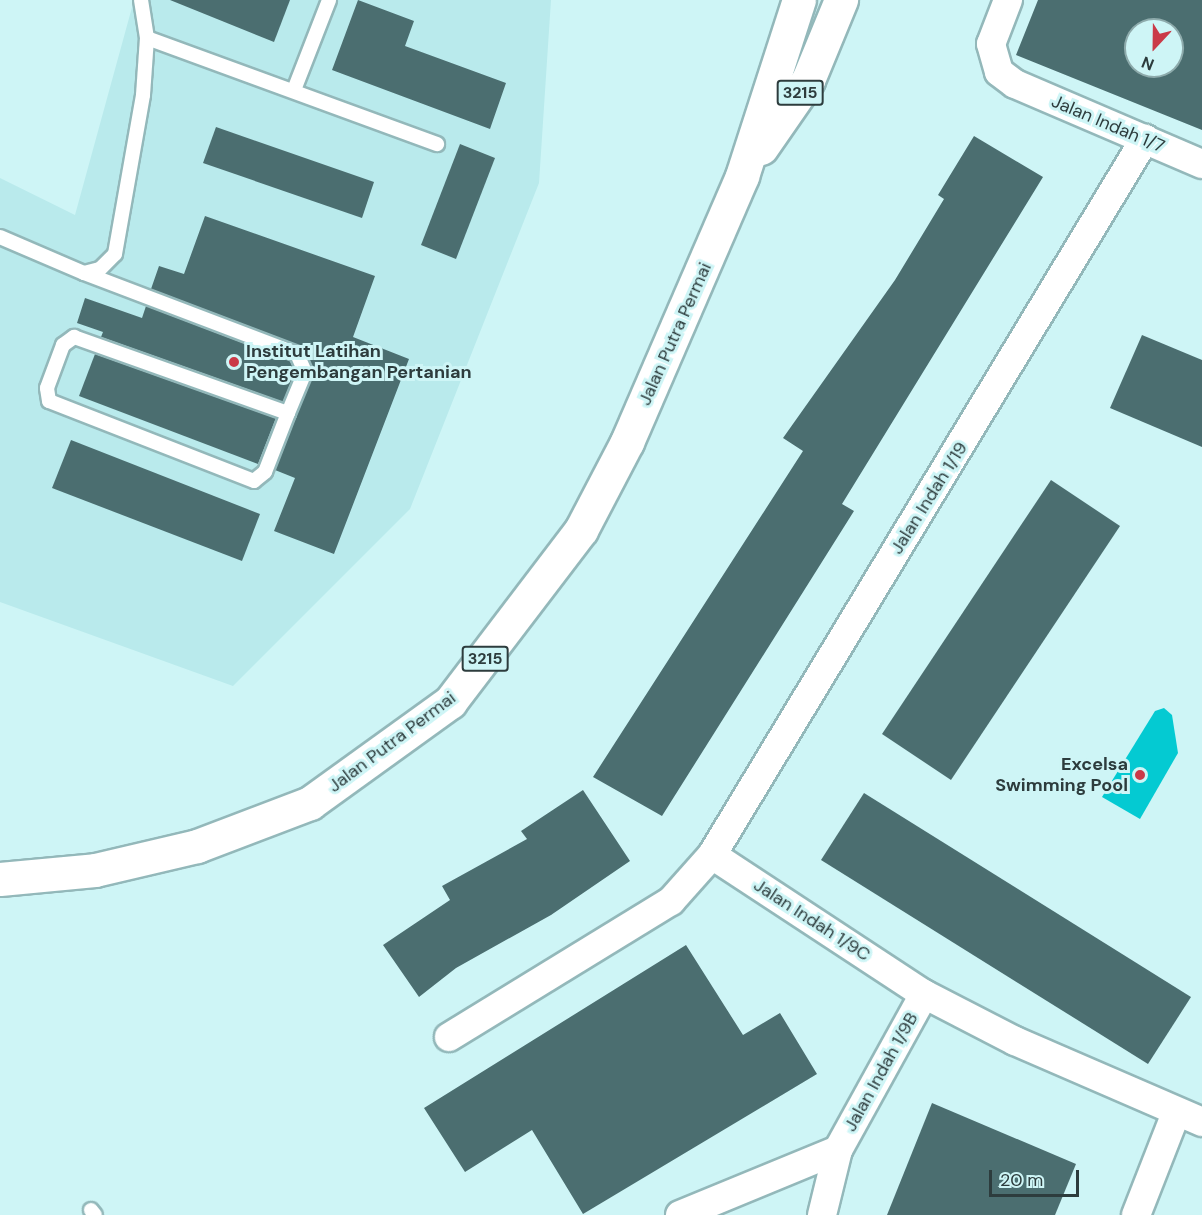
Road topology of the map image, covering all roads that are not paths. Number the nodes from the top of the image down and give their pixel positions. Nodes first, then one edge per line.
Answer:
1 (141, 0) edge
2 (329, 0) edge
3 (799, 0) edge
4 (841, 0) edge
5 (1008, 0) edge
6 (147, 38) junction
7 (294, 90) junction
8 (1145, 139) junction
9 (437, 144) dead end
10 (1202, 164) edge
11 (741, 176) junction
12 (0, 237) edge
13 (84, 273) junction
14 (288, 414) junction
15 (712, 855) junction
16 (0, 879) edge
17 (924, 994) junction
18 (449, 1037) dead end
19 (1189, 1118) edge
20 (838, 1150) junction
21 (680, 1215) edge
22 (822, 1215) edge
23 (1136, 1215) edge

1 - 6 lane
2 - 7 lane
3 - 11 main road, Jalan Putra Permai / 3215
4 - 11 main road, Jalan Putra Permai / 3215
5 - 8 street, Jalan Indah 1/7
6 - 7 lane
6 - 13 lane
7 - 9 lane
8 - 10 street, Jalan Indah 1/7
8 - 15 street, Jalan Indah 1/19
11 - 16 main road, Jalan Putra Permai / 3215
12 - 13 lane
13 - 14 lane
14 - 14 lane
15 - 17 street, Jalan Indah 1/9C
15 - 18 street
17 - 19 street, Jalan Indah 1/9C
17 - 20 street, Jalan Indah 1/9B
19 - 23 street
20 - 21 street, Jalan Indah 1/9B
20 - 22 street, Jalan Indah 1/9B

